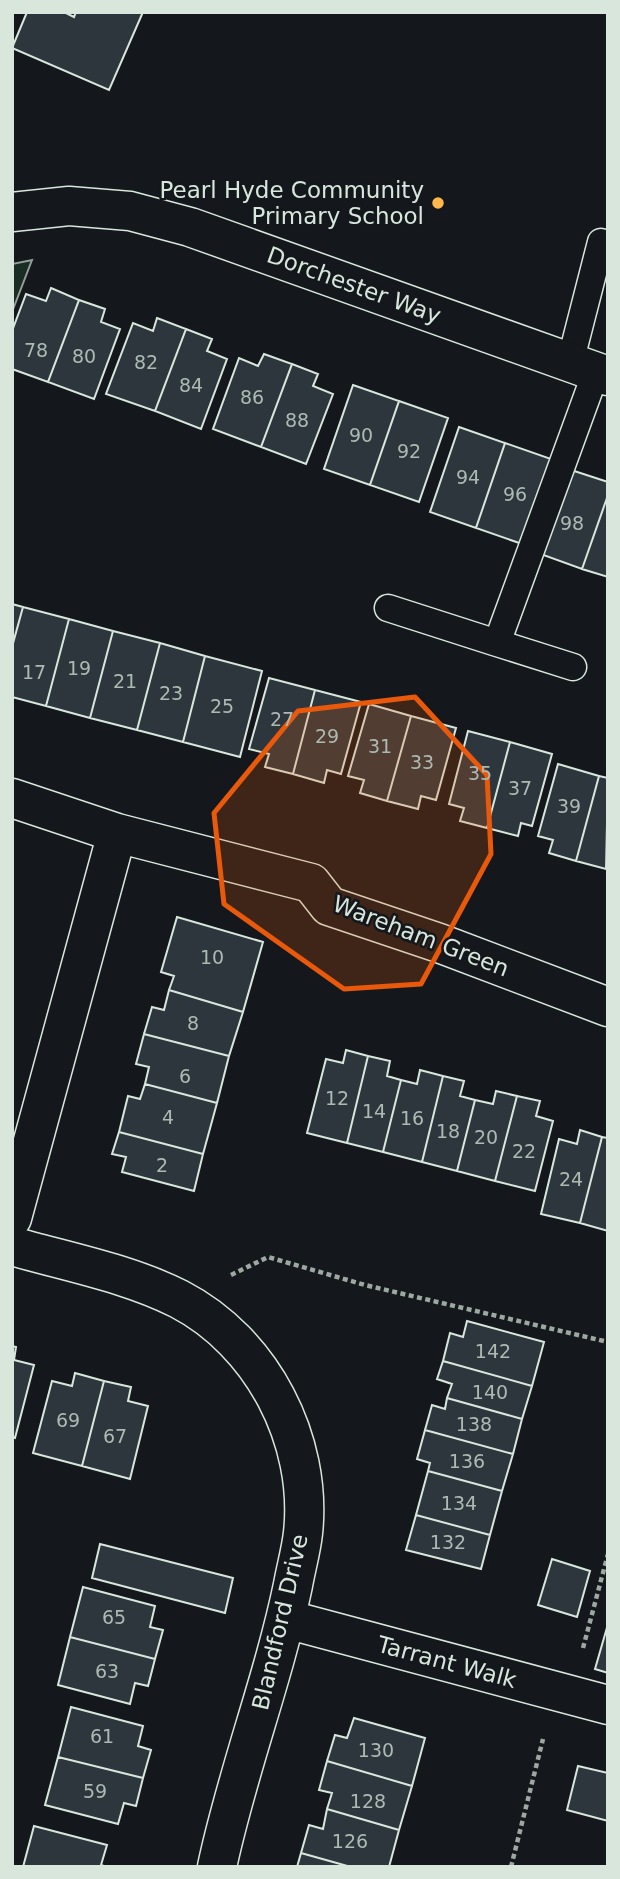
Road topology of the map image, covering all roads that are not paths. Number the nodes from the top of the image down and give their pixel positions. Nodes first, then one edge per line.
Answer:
1 (12, 212) edge
2 (601, 243) dead end
3 (591, 371) edge
4 (388, 608) dead end
5 (497, 643) junction
6 (573, 667) dead end
7 (12, 798) edge
8 (117, 833) junction
9 (608, 1007) edge
10 (12, 1218) edge
11 (12, 1246) edge
12 (286, 1619) junction
13 (608, 1705) edge
14 (217, 1867) edge

1 - 3 street, Dorchester Way
2 - 3 lane
3 - 5 lane
4 - 5 lane
5 - 6 lane
7 - 8 street, Wareham Green
8 - 9 street, Wareham Green
8 - 10 street
11 - 12 street, Blandford Drive
12 - 13 street, Tarrant Walk
12 - 14 street, Blandford Drive

